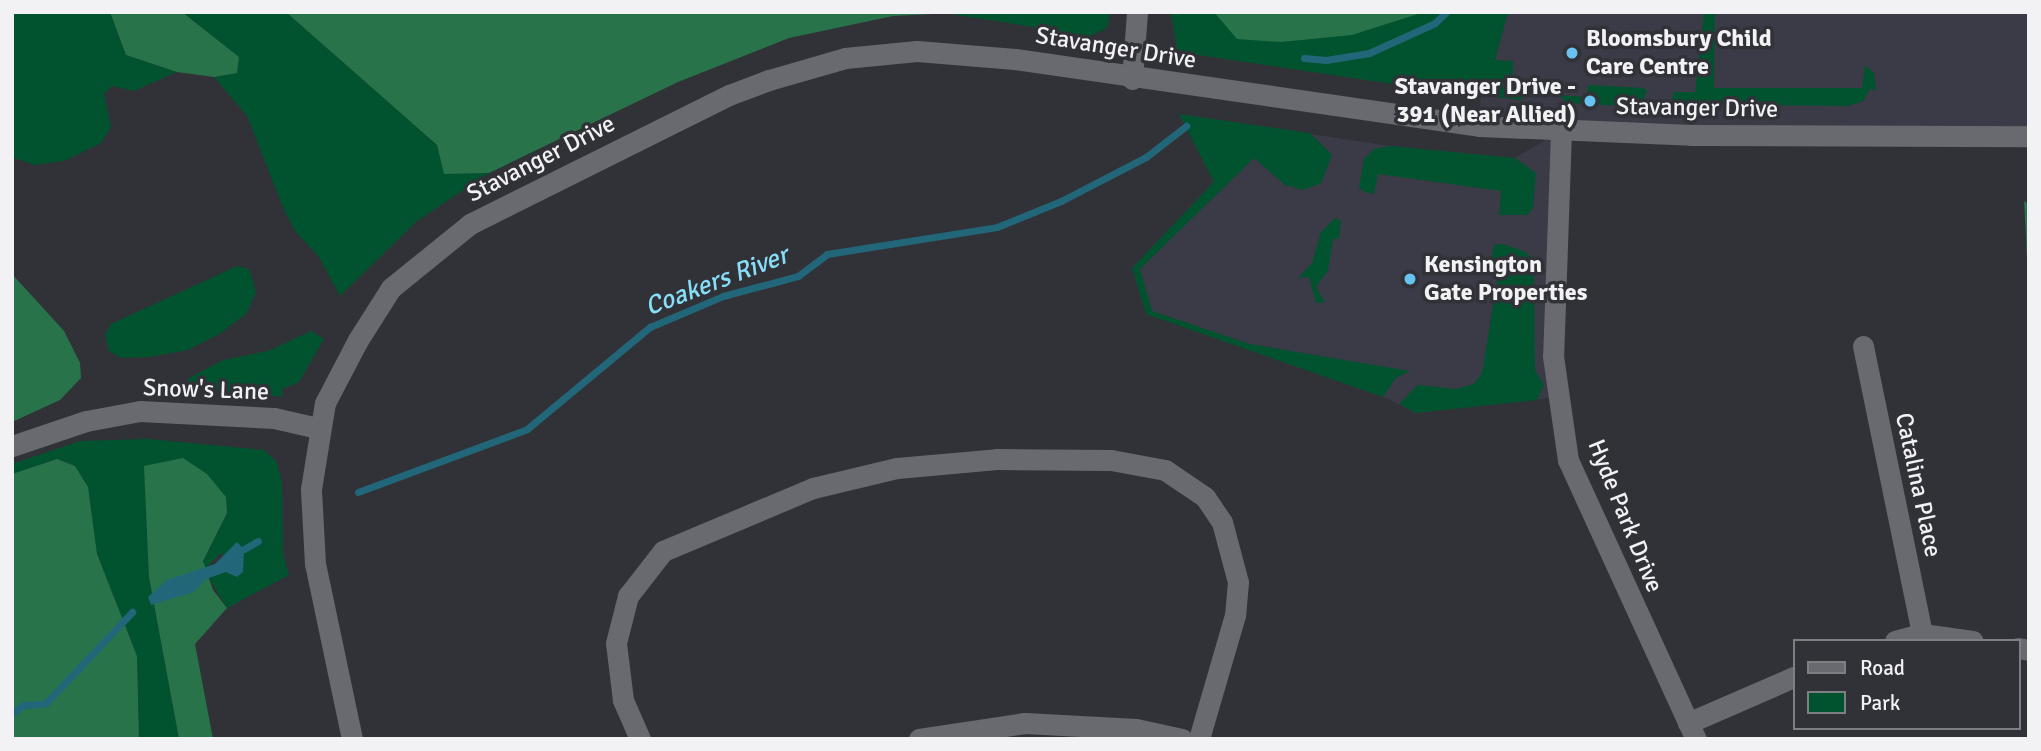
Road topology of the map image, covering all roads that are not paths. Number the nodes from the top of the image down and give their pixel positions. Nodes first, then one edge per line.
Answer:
1 (1137, 12) edge
2 (1132, 79) junction
3 (1561, 131) junction
4 (2029, 136) edge
5 (1863, 346) dead end
6 (318, 428) junction
7 (12, 446) edge
8 (1922, 634) junction
9 (1903, 639) edge
10 (1958, 639) edge
11 (1792, 678) edge
12 (1692, 731) edge
13 (352, 739) edge
14 (640, 739) edge
15 (919, 739) edge
16 (1182, 739) edge
17 (1199, 739) edge

1 - 2 street
2 - 3 street, Stavanger Drive
2 - 6 street, Stavanger Drive
3 - 4 street, Stavanger Drive
3 - 12 street, Hyde Park Drive
5 - 8 street, Catalina Place
6 - 7 street, Snow's Lane
6 - 13 street, Stavanger Drive
8 - 9 street
8 - 10 street
11 - 12 street
14 - 17 street
15 - 16 street

